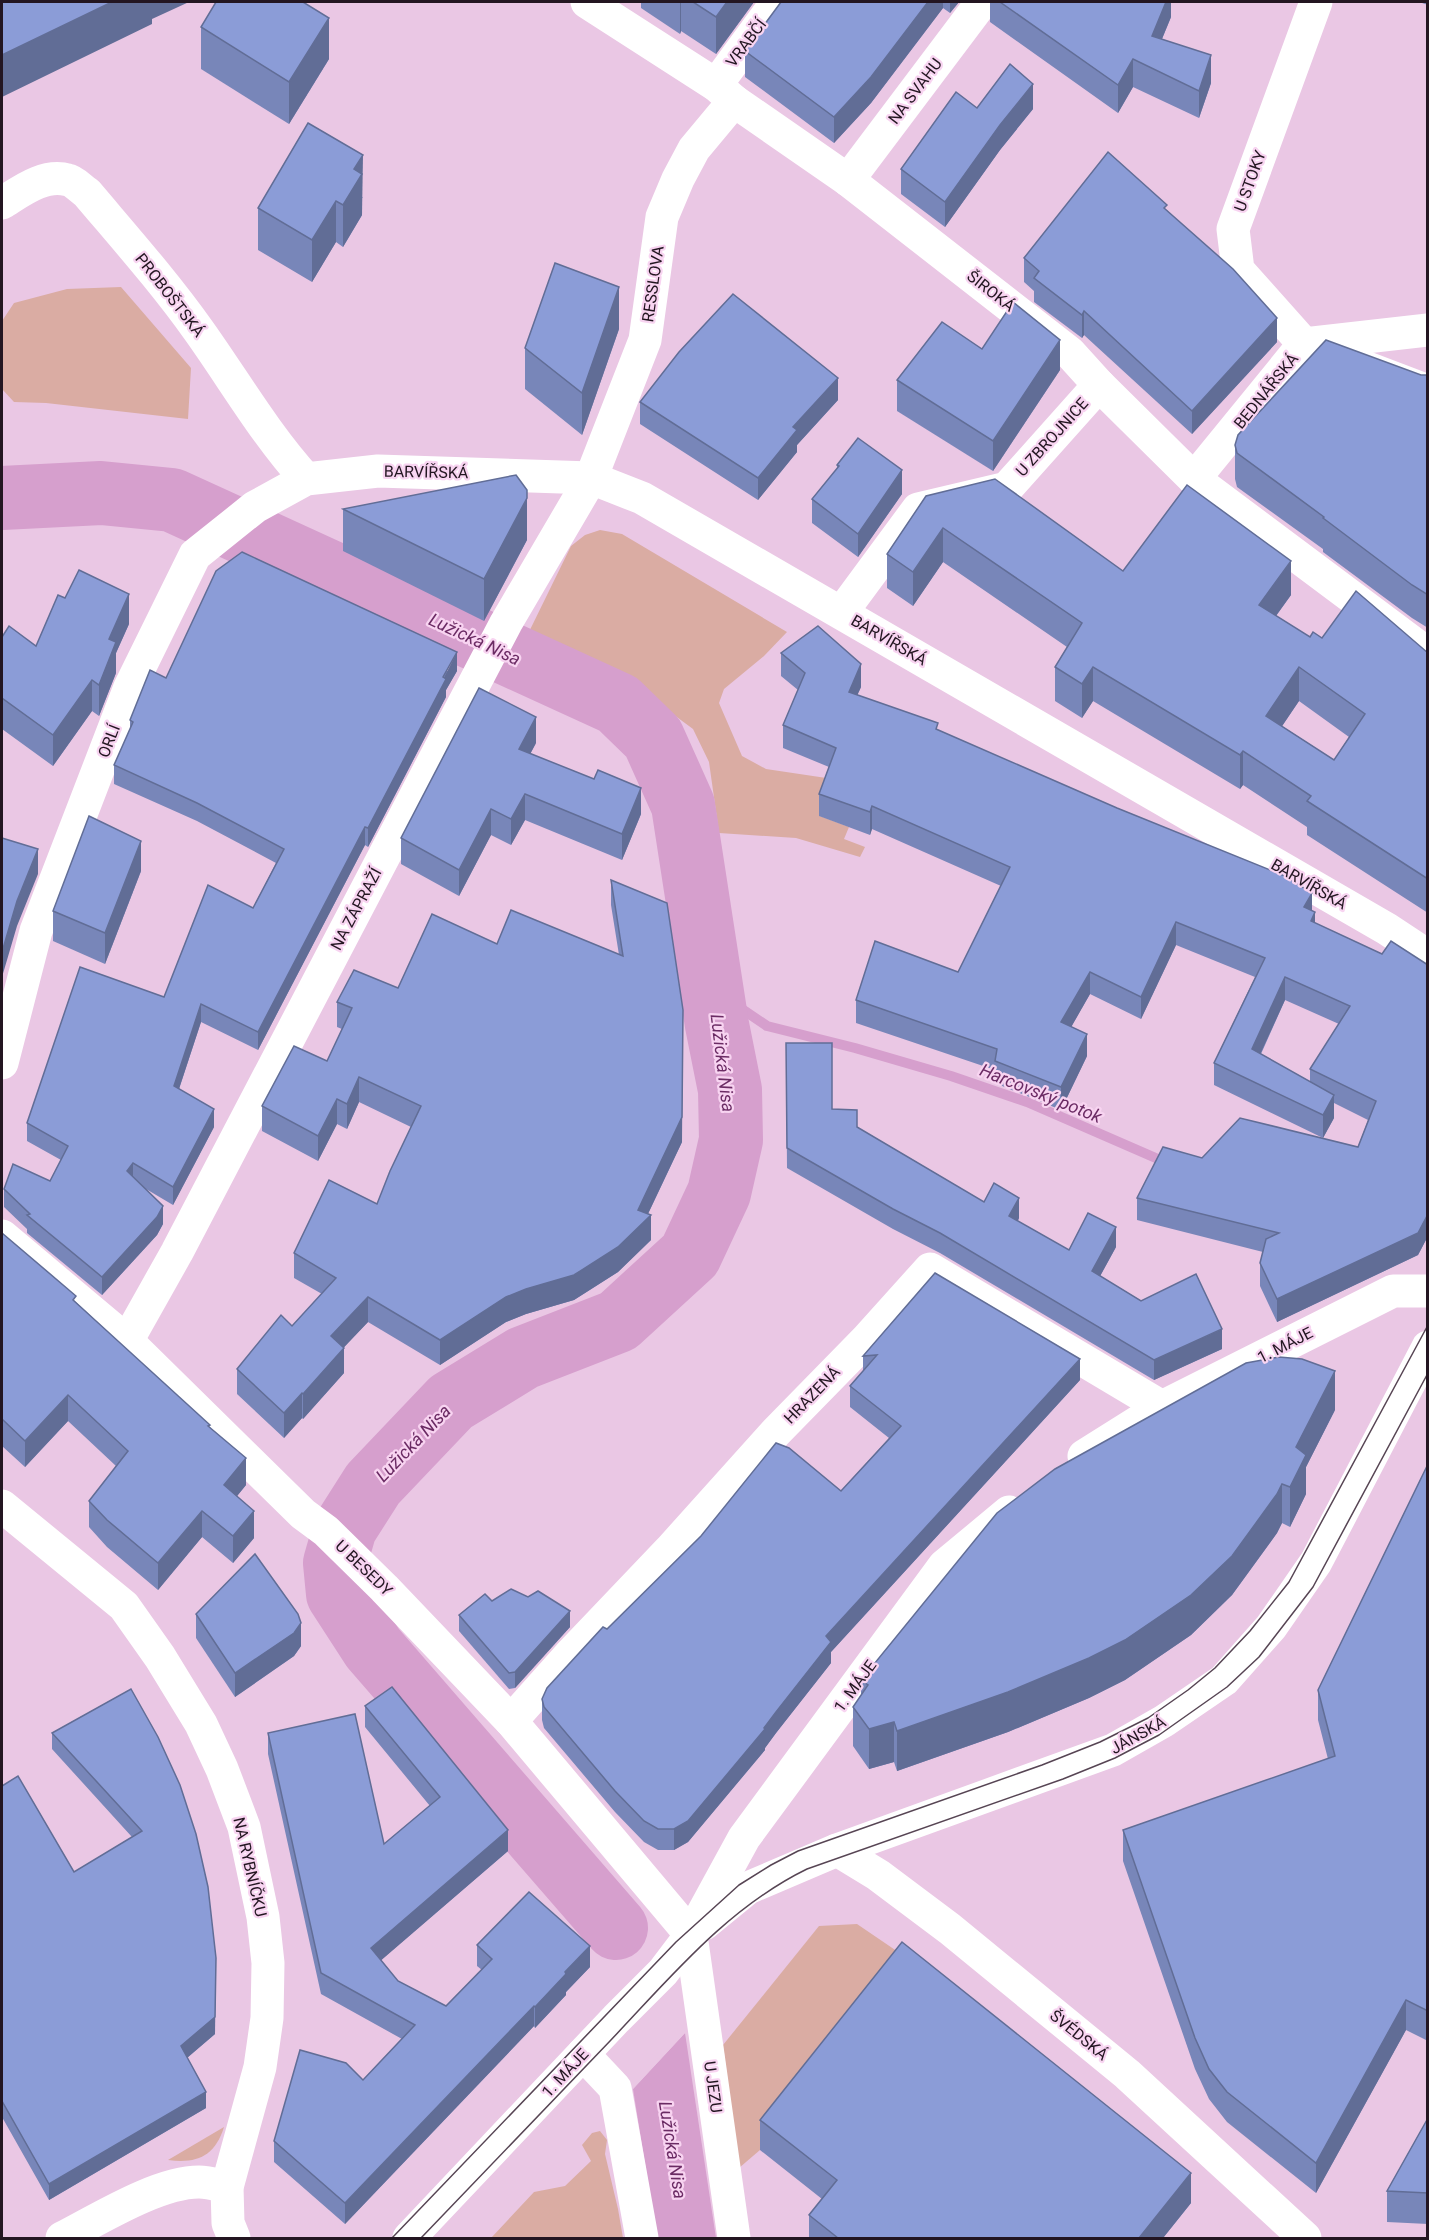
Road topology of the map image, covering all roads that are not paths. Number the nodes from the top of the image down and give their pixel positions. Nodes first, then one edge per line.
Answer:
1 (586, 2) edge
2 (777, 2) edge
3 (982, 2) edge
4 (1316, 2) edge
5 (725, 93) junction
6 (848, 180) junction
7 (2, 203) edge
8 (1428, 330) edge
9 (1304, 344) junction
10 (1099, 384) junction
11 (1428, 391) edge
12 (591, 478) junction
13 (1194, 478) junction
14 (306, 479) junction
15 (842, 612) junction
16 (1428, 654) edge
17 (1428, 956) edge
18 (2, 1063) edge
19 (2, 1236) edge
20 (1428, 1292) edge
21 (127, 1341) junction
22 (1428, 1347) edge
23 (1162, 1407) junction
24 (2, 1506) edge
25 (511, 1721) junction
26 (837, 1850) junction
27 (691, 1935) junction
28 (584, 2054) junction
29 (227, 2187) junction
30 (62, 2238) edge
31 (234, 2238) edge
32 (410, 2238) edge
33 (642, 2238) edge
34 (734, 2238) edge
35 (1305, 2238) edge

1 - 5 street, ŠIROKÁ
2 - 5 street, VRABČÍ
3 - 6 street, NA SVAHU
4 - 9 street, U STOKY
5 - 6 street, ŠIROKÁ
5 - 12 street, RESSLOVA
6 - 10 street, ŠIROKÁ
7 - 14 street, PROBOŠTSKÁ
8 - 9 street, BEDNÁŘSKÁ
9 - 11 street
9 - 13 street, BEDNÁŘSKÁ
10 - 13 street, ŠIROKÁ
10 - 15 street, U ZBROJNICE
12 - 14 street, BARVÍŘSKÁ
12 - 15 street, BARVÍŘSKÁ
12 - 21 street, NA ZÁPRAŽÍ
13 - 16 street, ŠIROKÁ
14 - 18 street, ORLÍ
15 - 17 street, BARVÍŘSKÁ
19 - 21 street, U BESEDY
20 - 23 street, 1. MÁJE
21 - 25 street, U BESEDY
22 - 26 street, JÁNSKÁ
23 - 25 street, HRAZENÁ
23 - 27 street, 1. MÁJE
24 - 29 street, NA RYBNÍČKU
25 - 27 street, U BESEDY
26 - 27 street, JÁNSKÁ
26 - 35 street, ŠVÉDSKÁ
27 - 28 street, 1. MÁJE
27 - 34 street, U JEZU
28 - 32 street, 1. MÁJE
28 - 33 street
29 - 30 street
29 - 31 street, NA RYBNÍČKU

